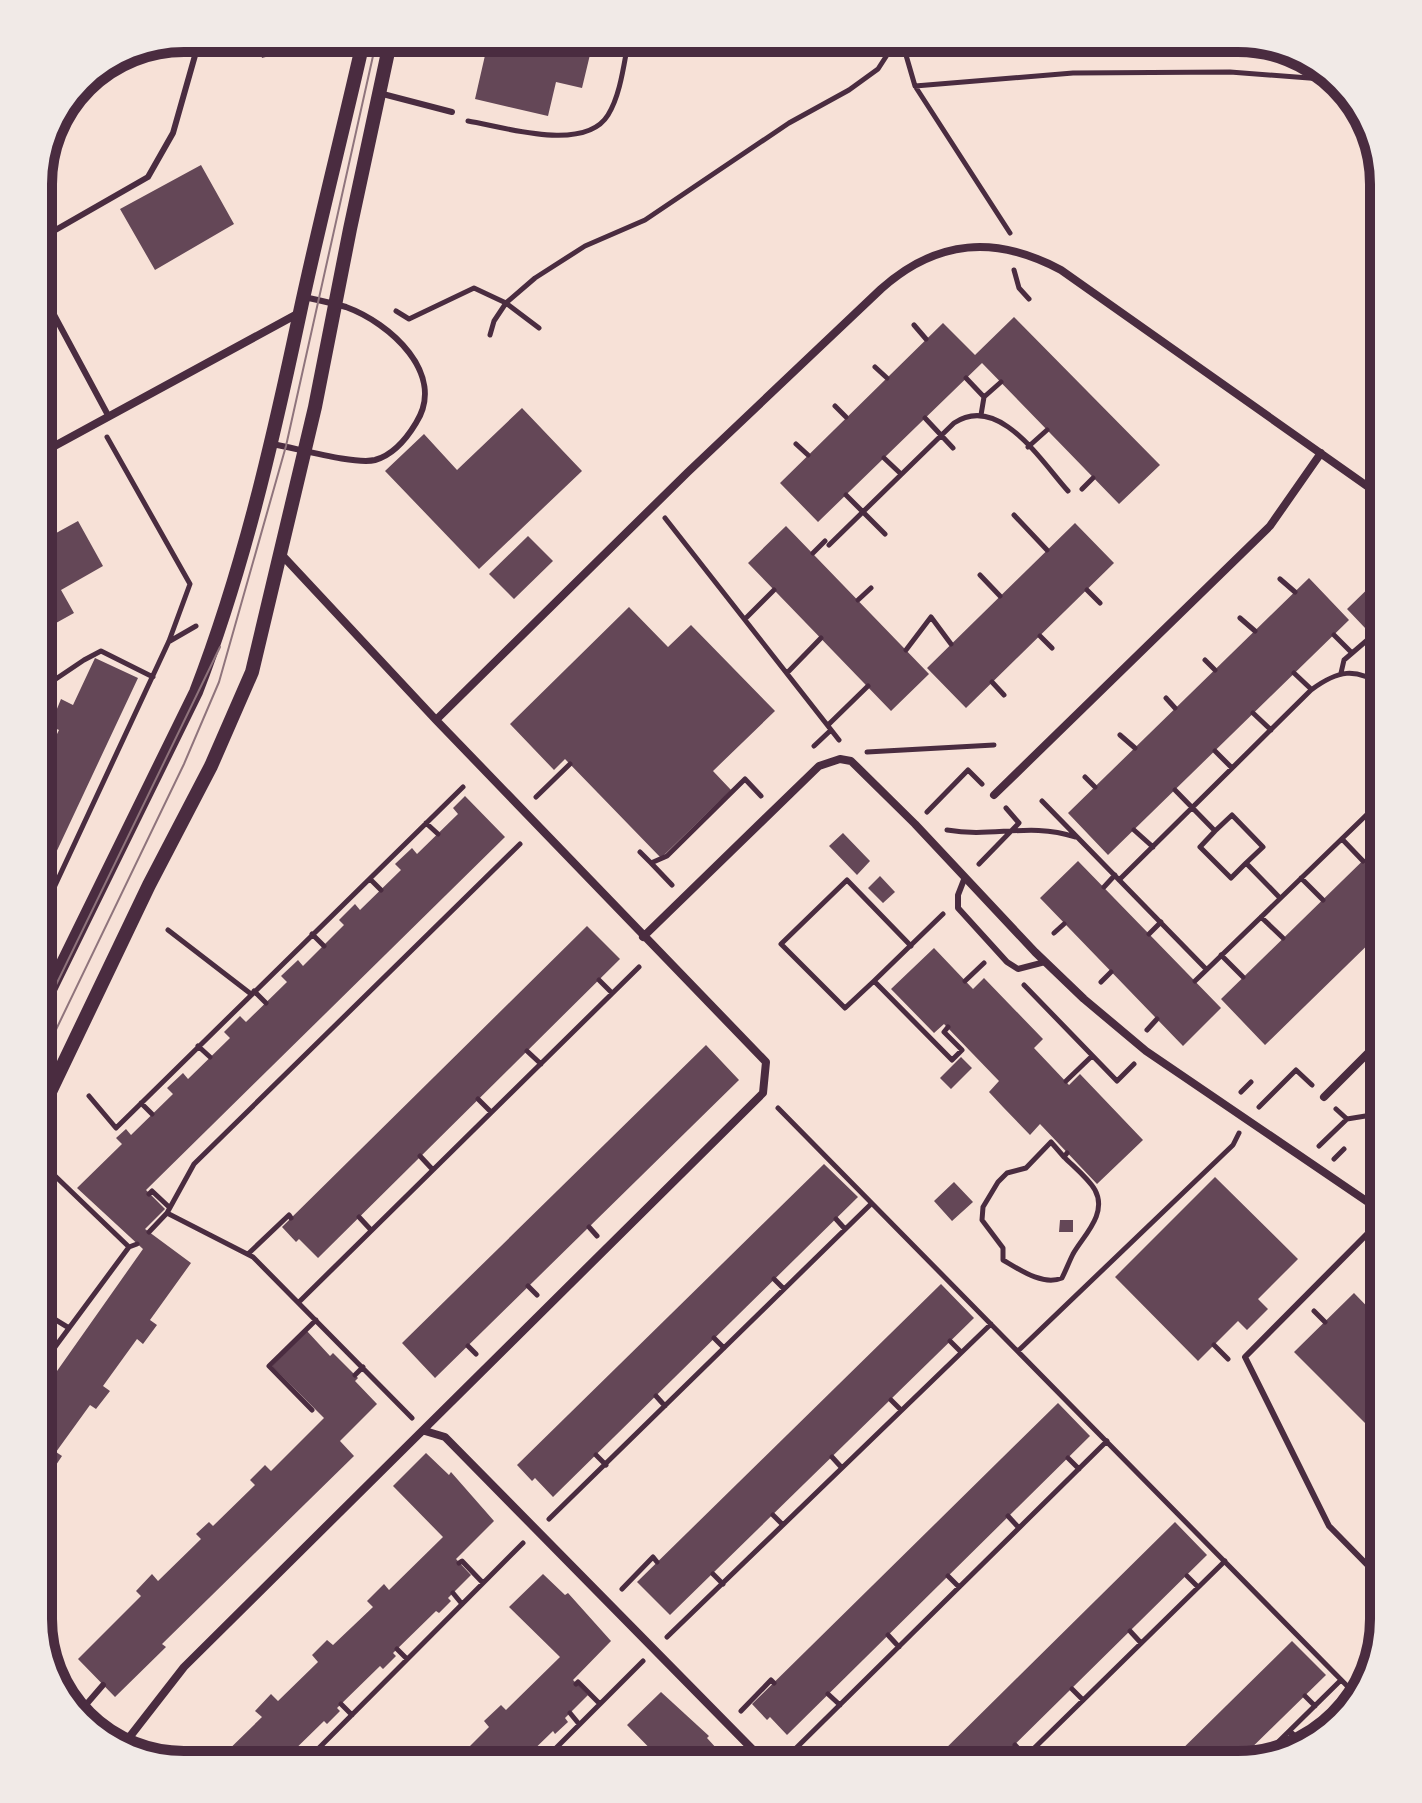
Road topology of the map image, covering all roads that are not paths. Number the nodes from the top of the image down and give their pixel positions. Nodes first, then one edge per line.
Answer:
1 (196, 52) edge
2 (361, 52) edge
3 (388, 52) edge
4 (379, 93) junction
5 (452, 112) dead end
6 (52, 232) edge
7 (304, 297) junction
8 (335, 305) junction
9 (52, 311) edge
10 (299, 313) junction
11 (109, 417) junction
12 (272, 444) junction
13 (52, 447) edge
14 (305, 450) junction
15 (1321, 453) junction
16 (1370, 488) edge
17 (279, 553) junction
18 (436, 720) junction
19 (994, 795) road end
20 (965, 877) junction
21 (643, 937) junction
22 (1045, 962) junction
23 (52, 985) edge
24 (1370, 1051) edge
25 (52, 1088) edge
26 (1324, 1097) dead end
27 (1370, 1205) edge
28 (1370, 1229) edge
29 (425, 1431) junction
30 (1370, 1568) edge
31 (103, 1685) dead end
32 (85, 1705) edge
33 (128, 1739) edge
34 (754, 1751) edge

1 - 6 lane
2 - 7 street
3 - 4 street
4 - 5 lane
4 - 8 street
7 - 8 lane
7 - 10 street
8 - 14 street
8 - 14 lane
9 - 11 lane
10 - 11 street
10 - 12 street
11 - 13 street
12 - 14 lane
12 - 23 street
14 - 17 street
15 - 16 street
15 - 18 street
15 - 19 street
17 - 18 street
17 - 25 street
18 - 21 street
20 - 21 street
20 - 22 street
20 - 22 lane
21 - 29 street
22 - 27 street
24 - 26 street
28 - 30 lane
29 - 33 street
29 - 34 street
31 - 32 lane

